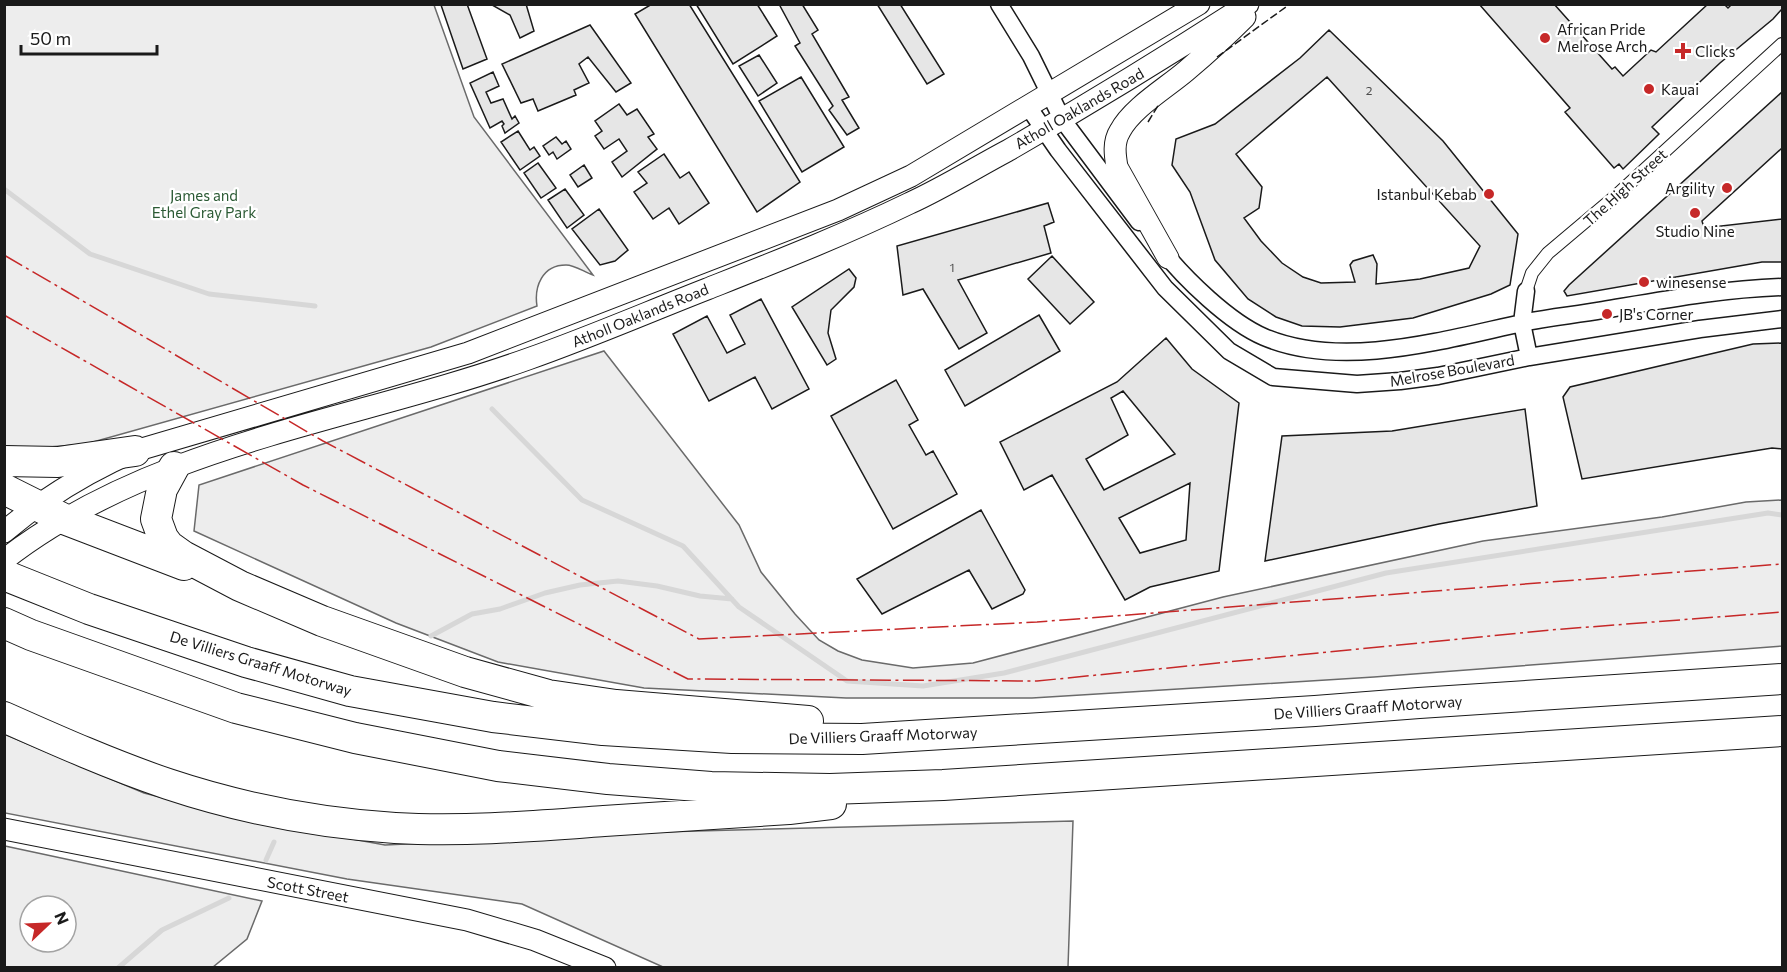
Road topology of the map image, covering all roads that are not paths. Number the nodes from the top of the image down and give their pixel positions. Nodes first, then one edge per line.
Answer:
1 (999, 4) edge
2 (1199, 4) edge
3 (1248, 4) edge
4 (1258, 4) edge
5 (1782, 44) edge
6 (1048, 93) junction
7 (1027, 105) junction
8 (1062, 118) junction
9 (1043, 130) junction
10 (1168, 258) junction
11 (1782, 287) edge
12 (1526, 291) joint
13 (1782, 320) edge
14 (1522, 323) junction
15 (1529, 357) junction
16 (135, 451) junction
17 (4, 461) edge
18 (174, 467) junction
19 (4, 489) edge
20 (20, 519) edge
21 (64, 519) junction
22 (4, 560) edge
23 (4, 574) edge
24 (240, 586) junction
25 (4, 623) edge
26 (1782, 679) edge
27 (4, 717) edge
28 (1782, 731) edge
29 (862, 739) junction
30 (943, 785) junction
31 (4, 829) edge
32 (605, 968) edge

1 - 6 street, Melrose Boulevard
2 - 6 street, Atholl Oaklands Road
3 - 8 street, Atholl Oaklands Road
4 - 10 street
5 - 12 street, The High Street
6 - 7 street, Atholl Oaklands Road
6 - 8 street, Melrose Boulevard
7 - 9 street, Melrose Boulevard
7 - 16 street, Atholl Oaklands Road
8 - 9 street, Atholl Oaklands Road
8 - 10 street, Melrose Boulevard
9 - 15 street, Melrose Boulevard
9 - 18 street, Atholl Oaklands Road
10 - 14 street, Melrose Boulevard
11 - 14 street, Melrose Boulevard
12 - 14 street, The High Street
13 - 15 street, Melrose Boulevard
14 - 15 street, The High Street
16 - 17 highway
16 - 20 street, Atholl Oaklands Road
18 - 21 street, Atholl Oaklands Road
18 - 24 highway
19 - 20 highway
20 - 21 highway
21 - 22 street, Atholl Oaklands Road
21 - 24 highway
23 - 29 highway, De Villiers Graaff Motorway
24 - 29 highway
25 - 30 highway
26 - 29 highway, De Villiers Graaff Motorway
27 - 30 highway
28 - 30 highway
31 - 32 street, Scott Street

